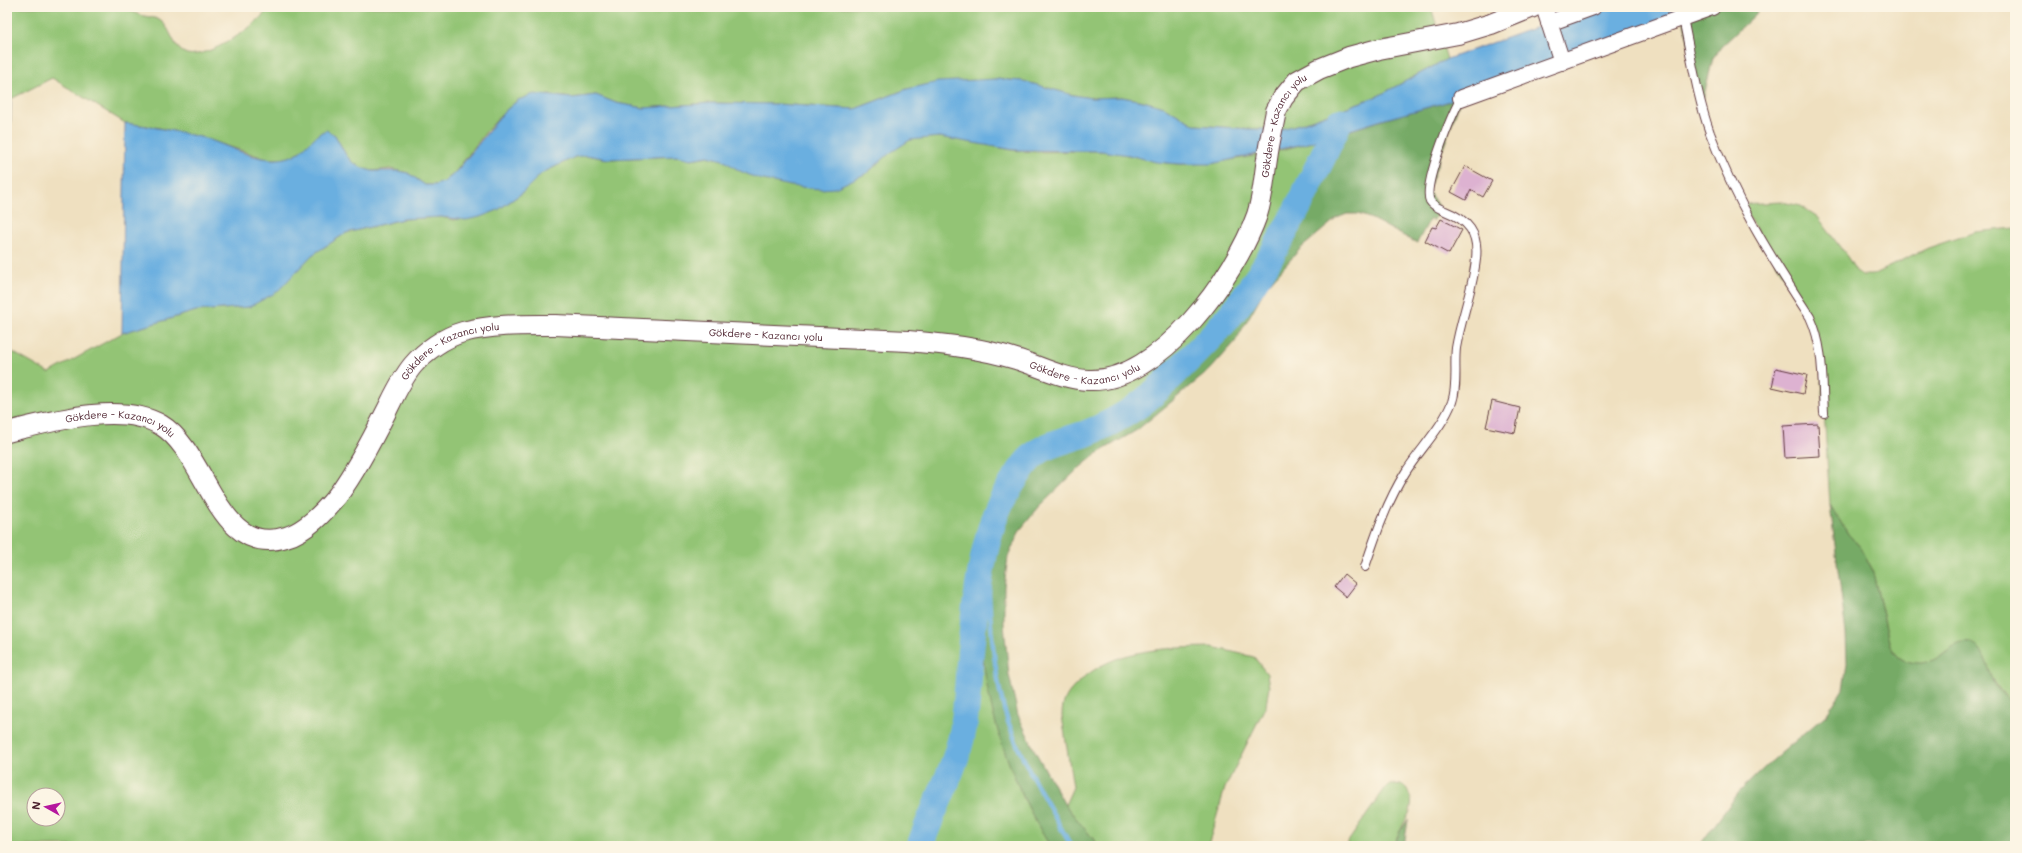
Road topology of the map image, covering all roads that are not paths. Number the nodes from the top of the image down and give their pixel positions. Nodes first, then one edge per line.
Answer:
1 (1533, 7) edge
2 (1544, 7) edge
3 (1593, 7) edge
4 (1712, 7) edge
5 (1683, 18) junction
6 (1551, 27) junction
7 (1560, 57) junction
8 (1461, 98) joint
9 (1824, 412) dead end
10 (7, 432) edge
11 (1365, 567) dead end

1 - 10 street, Gökdere - Kazancı yolu
2 - 6 street
3 - 6 street
4 - 5 street
5 - 7 street
5 - 9 lane
6 - 7 street
7 - 8 street
8 - 11 lane

